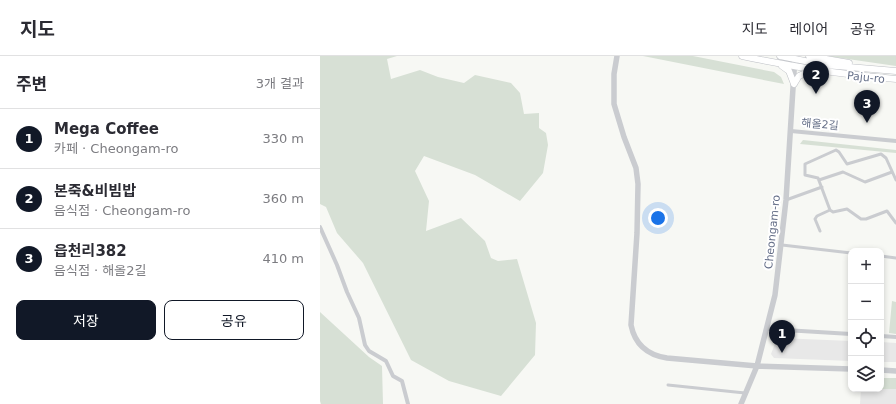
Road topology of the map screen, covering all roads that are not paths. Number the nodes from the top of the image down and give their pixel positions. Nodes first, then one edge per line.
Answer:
1 (618, 56) edge
2 (742, 56) edge
3 (780, 56) edge
4 (809, 56) edge
5 (795, 58) edge
6 (775, 63) junction
7 (794, 67) junction
8 (874, 69) junction
9 (817, 70) junction
10 (896, 71) edge
11 (896, 79) edge
12 (794, 84) junction
13 (791, 130) junction
14 (896, 141) edge
15 (847, 164) junction
16 (845, 172) junction
17 (894, 173) edge
18 (819, 180) junction
19 (896, 180) edge
20 (822, 187) junction
21 (786, 200) junction
22 (830, 210) junction
23 (896, 223) edge
24 (320, 227) edge
25 (820, 231) dead end
26 (782, 245) junction
27 (848, 253) edge
28 (884, 256) edge
29 (896, 258) edge
30 (768, 329) junction
31 (848, 334) edge
32 (884, 336) edge
33 (896, 338) edge
34 (757, 366) junction
35 (848, 369) edge
36 (884, 370) edge
37 (896, 371) edge
38 (668, 385) dead end
39 (745, 393) junction
40 (408, 404) edge
41 (741, 404) edge

1 - 34 street
2 - 6 main road, Paju-ro
3 - 5 main road, Paju-ro
4 - 8 main road
5 - 7 street, Cheongam-ro
5 - 8 main road, Paju-ro
6 - 7 main road, Paju-ro
6 - 12 main road
7 - 9 main road, Paju-ro
7 - 12 street, Cheongam-ro
8 - 10 main road, Paju-ro
9 - 11 main road, Paju-ro
9 - 12 main road
12 - 13 street, Cheongam-ro
13 - 14 street, 해올2길
13 - 21 street, Cheongam-ro
15 - 16 street
15 - 17 street
15 - 18 street
16 - 17 street
16 - 18 street
17 - 19 street
18 - 20 street
20 - 21 street
20 - 22 street
21 - 26 street, Cheongam-ro
22 - 23 street
22 - 25 street
24 - 40 street
26 - 27 street
26 - 30 street, Cheongam-ro
28 - 29 street
30 - 31 street
30 - 34 street, Cheongam-ro
32 - 33 street
34 - 35 street
34 - 39 street, Cheongam-ro
36 - 37 street
38 - 39 street
39 - 41 street, Cheongam-ro

